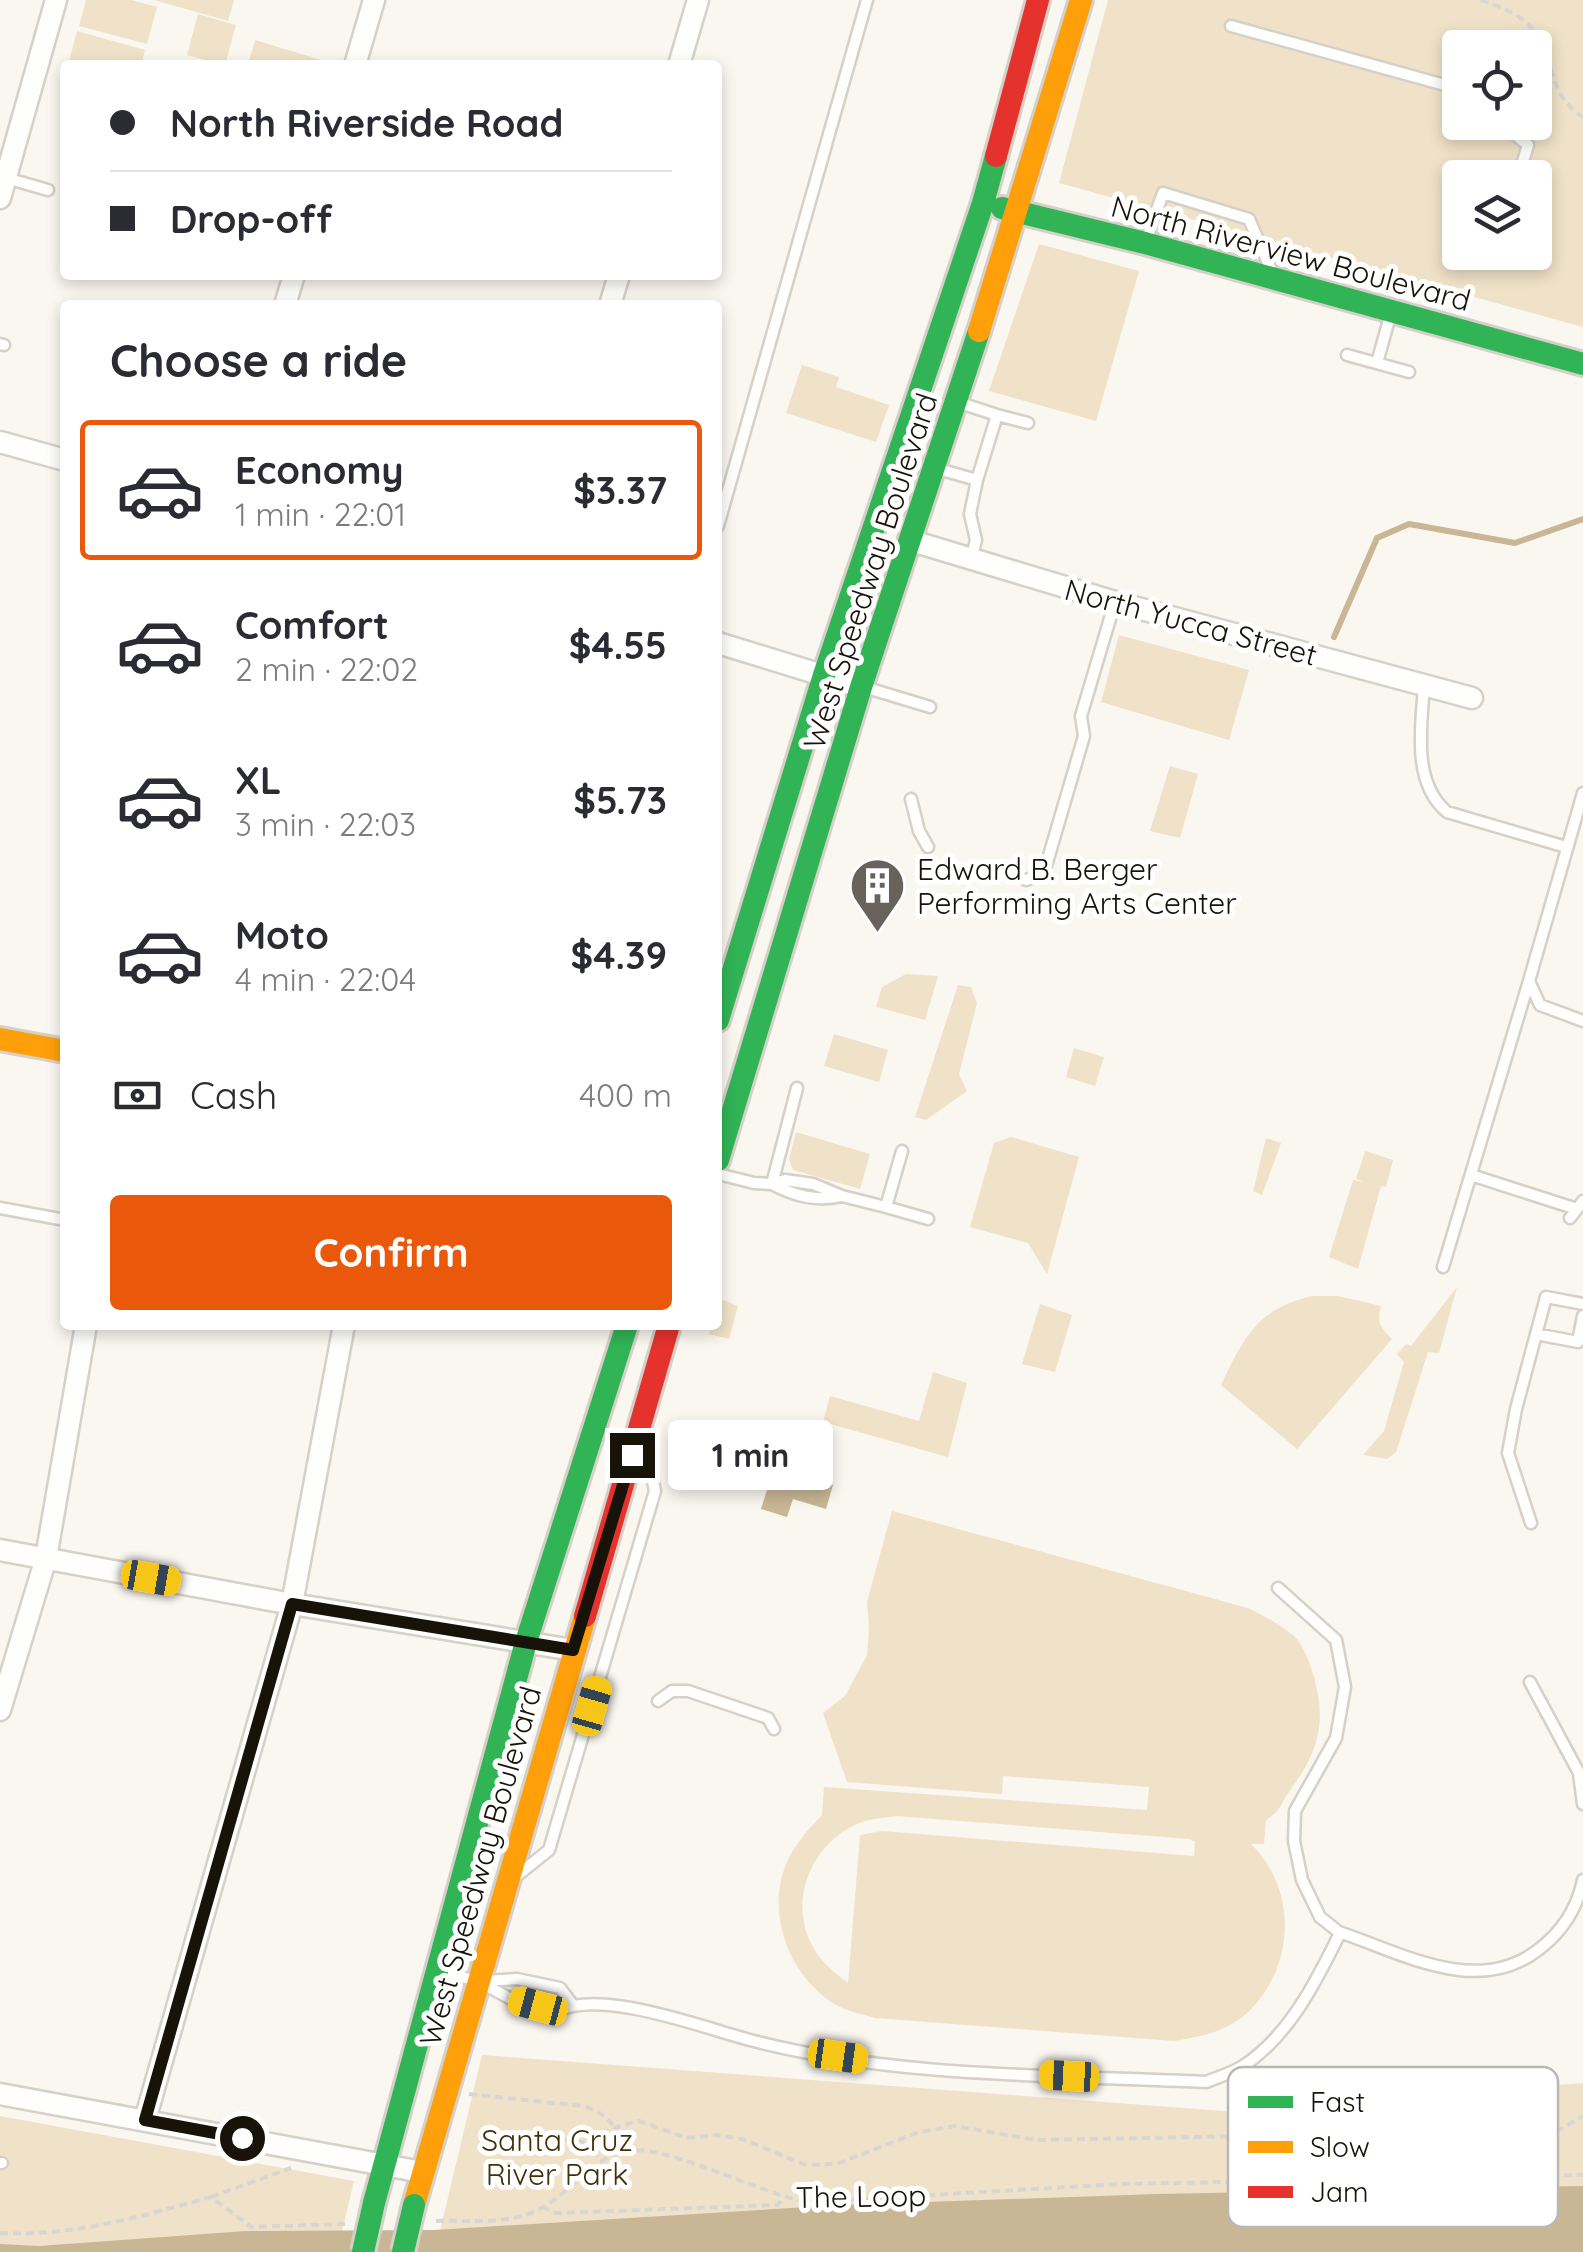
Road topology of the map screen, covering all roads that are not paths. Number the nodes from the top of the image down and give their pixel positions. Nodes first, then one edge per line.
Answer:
1 (56, 0) edge
2 (374, 0) edge
3 (698, 0) edge
4 (867, 0) edge
5 (1038, 0) edge
6 (1081, 0) edge
7 (1231, 26) dead end
8 (357, 60) edge
9 (681, 60) edge
10 (1442, 84) edge
11 (3, 188) edge
12 (48, 190) dead end
13 (983, 203) junction
14 (1018, 212) junction
15 (1145, 243) junction
16 (1274, 278) junction
17 (1392, 310) junction
18 (1347, 355) dead end
19 (1377, 363) junction
20 (1583, 364) edge
21 (1409, 372) dead end
22 (956, 402) junction
23 (997, 414) junction
24 (1028, 423) dead end
25 (0, 442) edge
26 (60, 459) edge
27 (935, 468) junction
28 (977, 480) junction
29 (722, 512) edge
30 (912, 542) junction
31 (971, 560) junction
32 (1115, 602) junction
33 (722, 644) edge
34 (824, 675) junction
35 (861, 686) junction
36 (1424, 686) junction
37 (1472, 698) dead end
38 (930, 708) dead end
39 (1583, 794) edge
40 (911, 799) dead end
41 (928, 847) dead end
42 (1566, 847) junction
43 (1026, 880) dead end
44 (724, 972) edge
45 (1529, 982) junction
46 (1583, 1021) edge
47 (0, 1039) edge
48 (60, 1050) edge
49 (797, 1088) dead end
50 (722, 1147) edge
51 (902, 1151) dead end
52 (722, 1175) edge
53 (1471, 1175) junction
54 (772, 1184) junction
55 (0, 1208) edge
56 (886, 1208) junction
57 (1577, 1209) edge
58 (60, 1219) edge
59 (928, 1220) dead end
60 (1443, 1266) dead end
61 (1583, 1304) edge
62 (1583, 1316) edge
63 (85, 1330) edge
64 (343, 1330) edge
65 (622, 1330) edge
66 (668, 1330) edge
67 (1536, 1334) junction
68 (641, 1421) junction
69 (1531, 1523) dead end
70 (0, 1550) edge
71 (46, 1558) junction
72 (1278, 1588) dead end
73 (292, 1604) junction
74 (526, 1642) junction
75 (573, 1650) junction
76 (1530, 1682) dead end
77 (658, 1701) dead end
78 (0, 1710) edge
79 (774, 1729) dead end
80 (1583, 1804) edge
81 (1583, 1880) edge
82 (506, 1884) junction
83 (1339, 1932) junction
84 (435, 1971) junction
85 (478, 1981) junction
86 (572, 2004) junction
87 (1242, 2067) edge
88 (1228, 2073) edge
89 (0, 2094) edge
90 (145, 2120) junction
91 (382, 2164) junction
92 (422, 2172) junction
93 (364, 2252) edge
94 (403, 2252) edge

1 - 11 street
2 - 8 street
3 - 9 street
4 - 29 lane
5 - 13 main road, West Speedway Boulevard
6 - 14 main road, West Speedway Boulevard
7 - 10 lane
11 - 12 lane
13 - 14 main road, North Riverview Boulevard
13 - 34 main road, West Speedway Boulevard
14 - 15 main road, North Riverview Boulevard
14 - 22 main road, West Speedway Boulevard
15 - 16 main road, North Riverview Boulevard
15 - 16 lane
16 - 17 main road, North Riverview Boulevard
17 - 19 lane
17 - 20 main road, North Riverview Boulevard
18 - 19 lane
19 - 21 lane
22 - 23 lane
22 - 27 main road, West Speedway Boulevard
23 - 24 lane
23 - 28 lane
25 - 26 street
27 - 28 lane
27 - 30 main road, West Speedway Boulevard
28 - 31 lane
30 - 31 street, North Yucca Street
30 - 35 main road, West Speedway Boulevard
31 - 32 street, North Yucca Street
32 - 36 street, North Yucca Street
32 - 43 lane
33 - 34 street
34 - 35 street
34 - 44 main road, West Speedway Boulevard
35 - 38 lane
35 - 50 main road, West Speedway Boulevard
36 - 37 street, North Yucca Street
36 - 42 lane
39 - 42 lane
40 - 41 lane
42 - 45 lane
45 - 46 lane
45 - 53 lane
47 - 48 main road
49 - 54 lane
51 - 56 lane
52 - 54 lane
53 - 57 lane
53 - 60 lane
54 - 56 lane
55 - 58 lane
56 - 59 lane
61 - 67 lane
62 - 67 lane
63 - 71 street
64 - 73 street
65 - 74 main road, West Speedway Boulevard
66 - 68 main road, West Speedway Boulevard
67 - 69 lane
68 - 75 main road, West Speedway Boulevard
68 - 82 lane
70 - 71 street
71 - 73 street
71 - 78 street
72 - 83 lane
73 - 74 street
73 - 90 street
74 - 75 street
74 - 84 main road, West Speedway Boulevard
75 - 82 main road, West Speedway Boulevard
76 - 80 lane
77 - 79 lane
81 - 83 lane
82 - 85 main road, West Speedway Boulevard
83 - 87 lane
84 - 85 lane
84 - 91 main road, West Speedway Boulevard
85 - 86 lane
85 - 86 lane
85 - 92 main road, West Speedway Boulevard
86 - 88 lane
89 - 90 street
90 - 91 street
91 - 92 street
91 - 93 main road, West Speedway Boulevard, bridge
92 - 94 main road, West Speedway Boulevard, bridge

